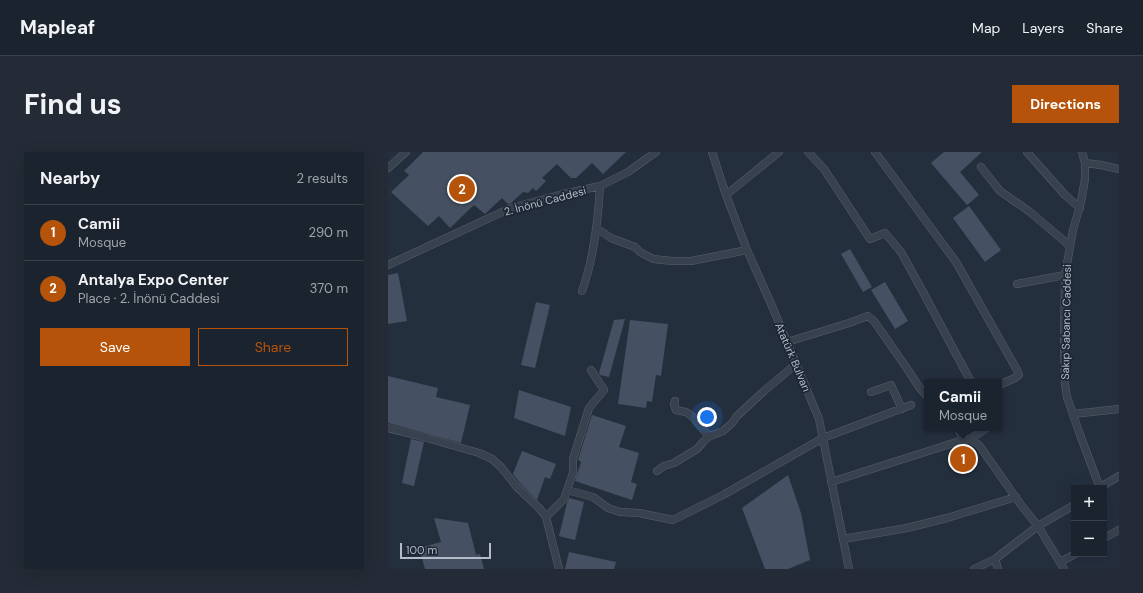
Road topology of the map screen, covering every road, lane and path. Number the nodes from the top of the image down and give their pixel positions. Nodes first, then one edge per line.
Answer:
1 (406, 152) edge
2 (656, 152) edge
3 (712, 152) edge
4 (779, 152) edge
5 (808, 152) edge
6 (875, 152) edge
7 (1027, 152) edge
8 (1082, 152) edge
9 (1085, 163) junction
10 (981, 167) dead end
11 (388, 168) edge
12 (1119, 169) edge
13 (600, 186) junction
14 (726, 195) junction
15 (1080, 208) junction
16 (596, 228) junction
17 (1070, 246) junction
18 (747, 250) junction
19 (388, 265) edge
20 (1066, 275) junction
21 (1017, 284) dead end
22 (582, 291) dead end
23 (787, 342) junction
24 (796, 364) junction
25 (591, 370) dead end
26 (969, 379) edge
27 (1002, 384) edge
28 (871, 392) dead end
29 (924, 393) edge
30 (675, 402) dead end
31 (912, 405) dead end
32 (902, 409) junction
33 (1119, 409) edge
34 (1073, 414) junction
35 (388, 428) edge
36 (960, 431) edge
37 (981, 431) edge
38 (710, 436) junction
39 (823, 438) junction
40 (966, 439) junction
41 (657, 471) dead end
42 (1119, 476) edge
43 (831, 482) junction
44 (1098, 485) edge
45 (1104, 485) edge
46 (567, 490) junction
47 (1016, 497) junction
48 (1071, 507) edge
49 (546, 517) junction
50 (1038, 526) junction
51 (1119, 530) edge
52 (1107, 536) edge
53 (843, 539) junction
54 (1072, 557) edge
55 (995, 559) junction
56 (1062, 566) edge
57 (558, 569) edge
58 (849, 569) edge
59 (974, 569) edge
60 (998, 569) edge

1 - 11 street
2 - 13 street, 2. İnönü Caddesi
3 - 14 street, Atatürk Bulvarı
4 - 14 street
5 - 26 street
6 - 27 street
7 - 15 street
8 - 9 street, Sakıp Sabancı Caddesi
9 - 12 street
9 - 15 street, Sakıp Sabancı Caddesi
10 - 17 street
13 - 16 street
13 - 19 street, 2. İnönü Caddesi
14 - 18 street, Atatürk Bulvarı
15 - 17 street, Sakıp Sabancı Caddesi
16 - 18 street
16 - 22 street
17 - 20 street, Sakıp Sabancı Caddesi
18 - 23 street, Atatürk Bulvarı
20 - 21 street
20 - 34 street, Sakıp Sabancı Caddesi
23 - 24 street, Atatürk Bulvarı
23 - 29 street
24 - 38 street
24 - 39 street, Atatürk Bulvarı
25 - 46 street
28 - 32 street
30 - 38 street
31 - 32 street
32 - 39 street
33 - 34 street
34 - 44 street, Sakıp Sabancı Caddesi
35 - 49 street
36 - 40 street
37 - 40 street
38 - 41 street
39 - 43 street, Atatürk Bulvarı
39 - 46 street
40 - 43 street
40 - 47 street
42 - 45 street
43 - 53 street, Atatürk Bulvarı
46 - 49 street
47 - 50 street
47 - 53 street
48 - 50 street
49 - 57 street
50 - 55 street
50 - 56 street
51 - 52 street
53 - 58 street, Atatürk Bulvarı
54 - 56 street
55 - 59 street
55 - 60 street

